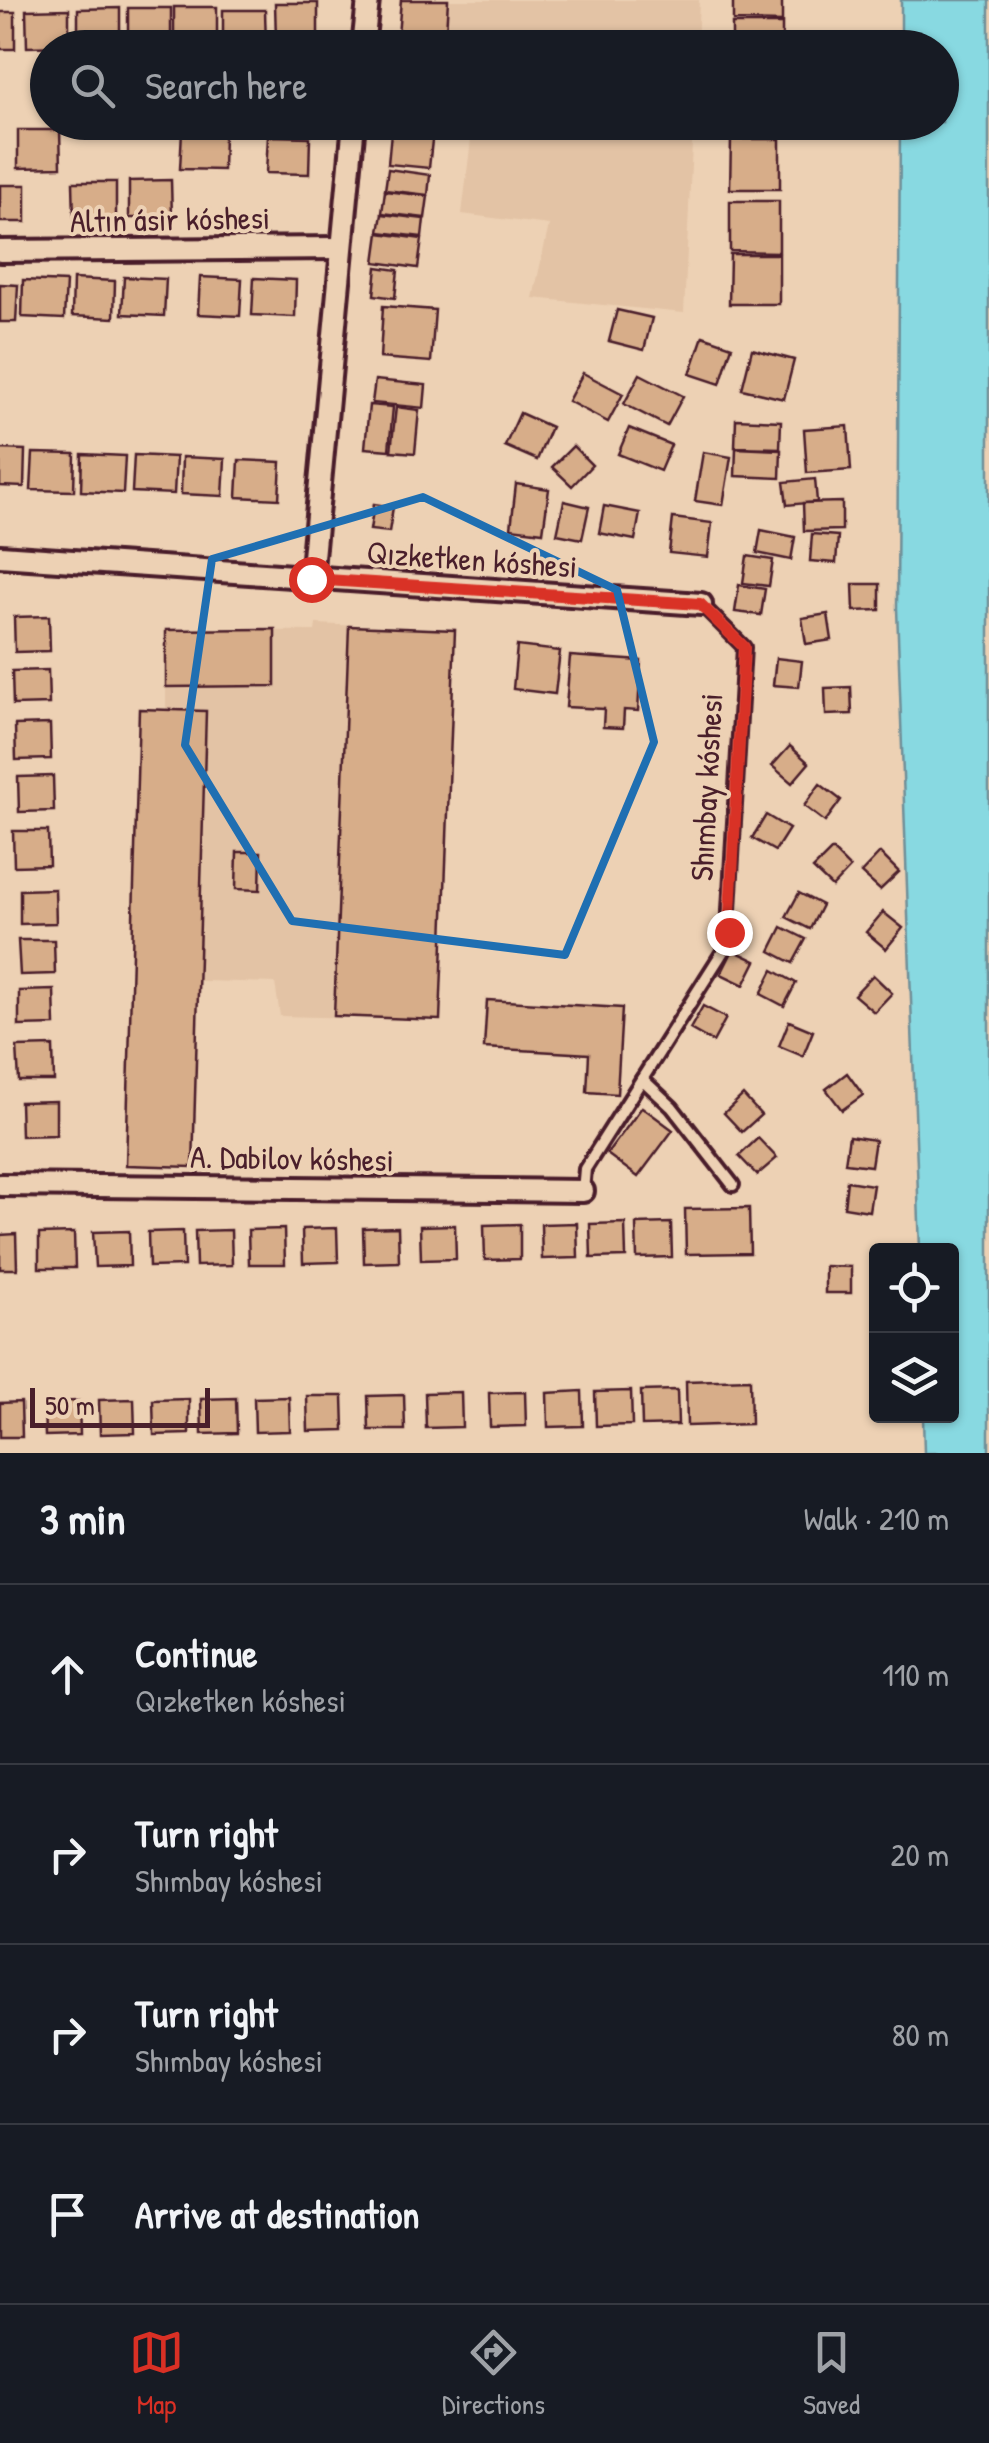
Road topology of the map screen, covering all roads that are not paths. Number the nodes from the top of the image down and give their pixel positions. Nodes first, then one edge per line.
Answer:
1 (368, 0) edge
2 (365, 30) edge
3 (352, 140) edge
4 (340, 248) junction
5 (0, 251) edge
6 (0, 556) edge
7 (311, 579) junction
8 (700, 604) joint
9 (642, 1079) junction
10 (0, 1185) edge
11 (732, 1185) dead end
12 (583, 1191) joint

1 - 2 street
3 - 4 street
4 - 5 street, Altın ásir kóshesi
4 - 7 street
6 - 7 street, Qızketken kóshesi
7 - 8 street, Qızketken kóshesi
8 - 9 lane, Shımbay kóshesi
9 - 11 lane
9 - 12 lane, Shımbay kóshesi
10 - 12 street, A. Dabilov kóshesi

